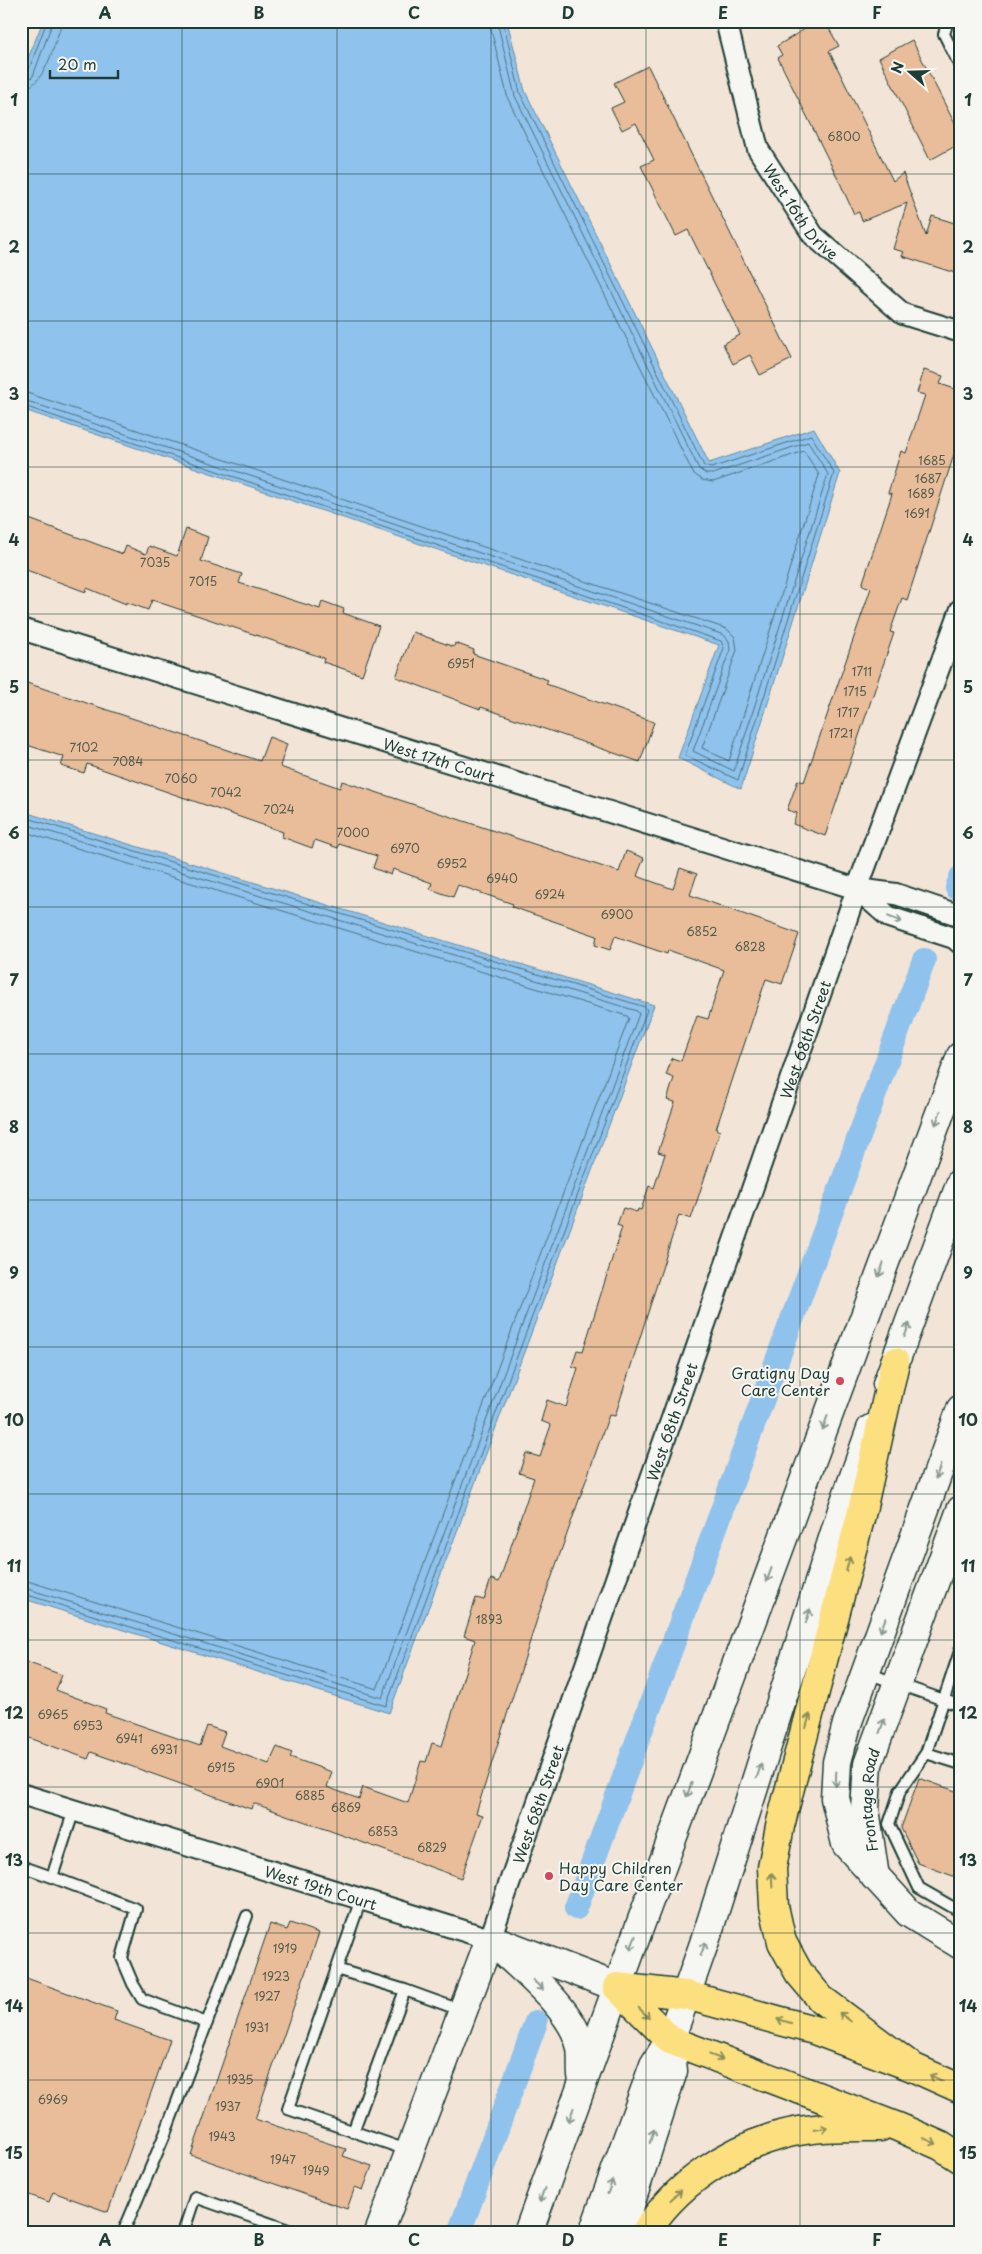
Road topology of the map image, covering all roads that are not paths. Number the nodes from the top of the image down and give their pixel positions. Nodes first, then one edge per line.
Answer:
1 (726, 21) edge
2 (948, 21) edge
3 (961, 68) edge
4 (961, 332) edge
5 (961, 609) edge
6 (21, 629) edge
7 (857, 889) junction
8 (961, 916) edge
9 (961, 944) edge
10 (961, 1056) edge
11 (961, 1182) edge
12 (895, 1362) junction
13 (961, 1410) edge
14 (961, 1510) edge
15 (950, 1571) edge
16 (961, 1648) edge
17 (866, 1672) junction
18 (898, 1684) junction
19 (943, 1700) junction
20 (961, 1706) edge
21 (926, 1753) junction
22 (961, 1764) edge
23 (21, 1794) edge
24 (74, 1810) junction
25 (21, 1866) edge
26 (52, 1876) junction
27 (875, 1877) junction
28 (361, 1899) junction
29 (961, 1912) edge
30 (247, 1916) dead end
31 (490, 1939) junction
32 (961, 1945) edge
33 (336, 1969) junction
34 (617, 1987) junction
35 (404, 1990) junction
36 (686, 1994) junction
37 (463, 2011) junction
38 (207, 2023) junction
39 (670, 2040) junction
40 (912, 2067) junction
41 (582, 2084) junction
42 (961, 2089) edge
43 (898, 2127) junction
44 (353, 2132) junction
45 (410, 2151) junction
46 (961, 2159) edge
47 (123, 2233) edge
48 (183, 2233) edge
49 (297, 2233) edge
50 (379, 2233) edge
51 (528, 2233) edge
52 (593, 2233) edge
53 (621, 2233) edge
54 (645, 2233) edge

1 - 4 street, West 16th Drive
2 - 3 lane
5 - 7 street, West 68th Street
6 - 7 street, West 17th Court
7 - 8 street, West 17th Court
7 -> 9 street, West 17th Court
7 - 31 street, West 68th Street
10 -> 34 main road
12 -> 11 main road
36 -> 12 main road
40 -> 12 highway
13 -> 17 main road, Frontage Road
14 - 15 main road, Frontage Road
15 - 18 main road, Frontage Road
16 - 19 lane
17 - 18 lane
17 -> 27 main road, Frontage Road
18 - 19 lane
27 -> 18 main road, Frontage Road
19 - 20 lane
19 - 21 lane
21 - 22 lane
21 - 29 lane
23 - 24 street, West 19th Court
24 - 26 lane
24 - 28 street, West 19th Court
25 - 26 lane
26 - 38 lane
27 - 32 main road
28 - 31 street, West 19th Court
28 - 33 lane
30 - 38 lane
31 - 34 main road, West 19th Court
31 - 37 main road, West 68th Street
31 -> 41 main road
33 - 35 lane
33 - 44 lane
34 - 36 highway
34 -> 39 highway
34 - 41 main road
35 - 37 lane
35 - 44 lane
36 - 39 main road
40 -> 36 highway
37 - 45 main road, West 68th Street
38 - 47 lane
39 -> 43 highway
52 -> 39 main road
53 -> 39 main road
42 -> 40 highway
41 -> 51 main road
43 -> 46 highway
54 -> 43 highway
44 - 45 lane
45 - 50 main road, West 68th Street
48 - 49 lane

